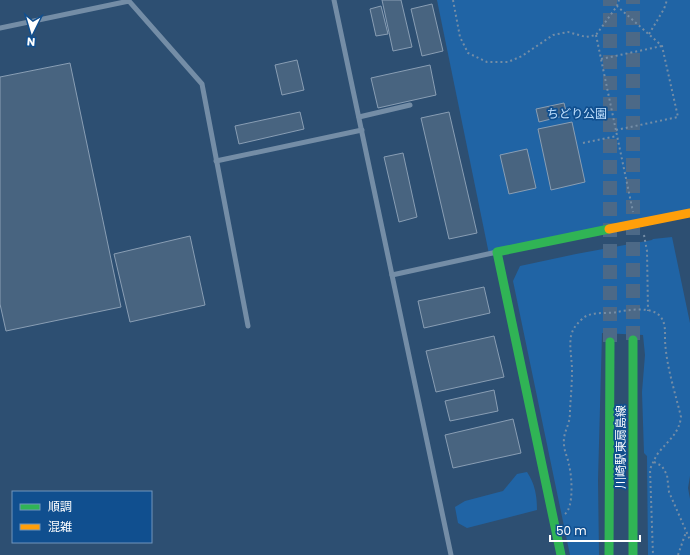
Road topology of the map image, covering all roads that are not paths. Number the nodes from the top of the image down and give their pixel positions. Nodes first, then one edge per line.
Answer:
1 (334, 0) edge
2 (0, 28) edge
3 (410, 105) dead end
4 (359, 117) junction
5 (362, 130) junction
6 (216, 161) junction
7 (690, 213) edge
8 (497, 252) junction
9 (392, 275) junction
10 (248, 326) dead end
11 (633, 340) tunnel mouth
12 (610, 342) tunnel mouth
13 (451, 555) edge
14 (562, 555) edge
15 (609, 555) edge
16 (633, 555) edge

1 - 4 lane
2 - 6 lane
3 - 4 lane
4 - 5 lane
5 - 6 lane
5 - 9 lane
6 - 10 lane
7 - 8 street
8 - 9 lane
8 - 14 street
9 - 13 lane
11 - 16 street, 川崎駅東扇島線
12 - 15 street, 川崎駅東扇島線

